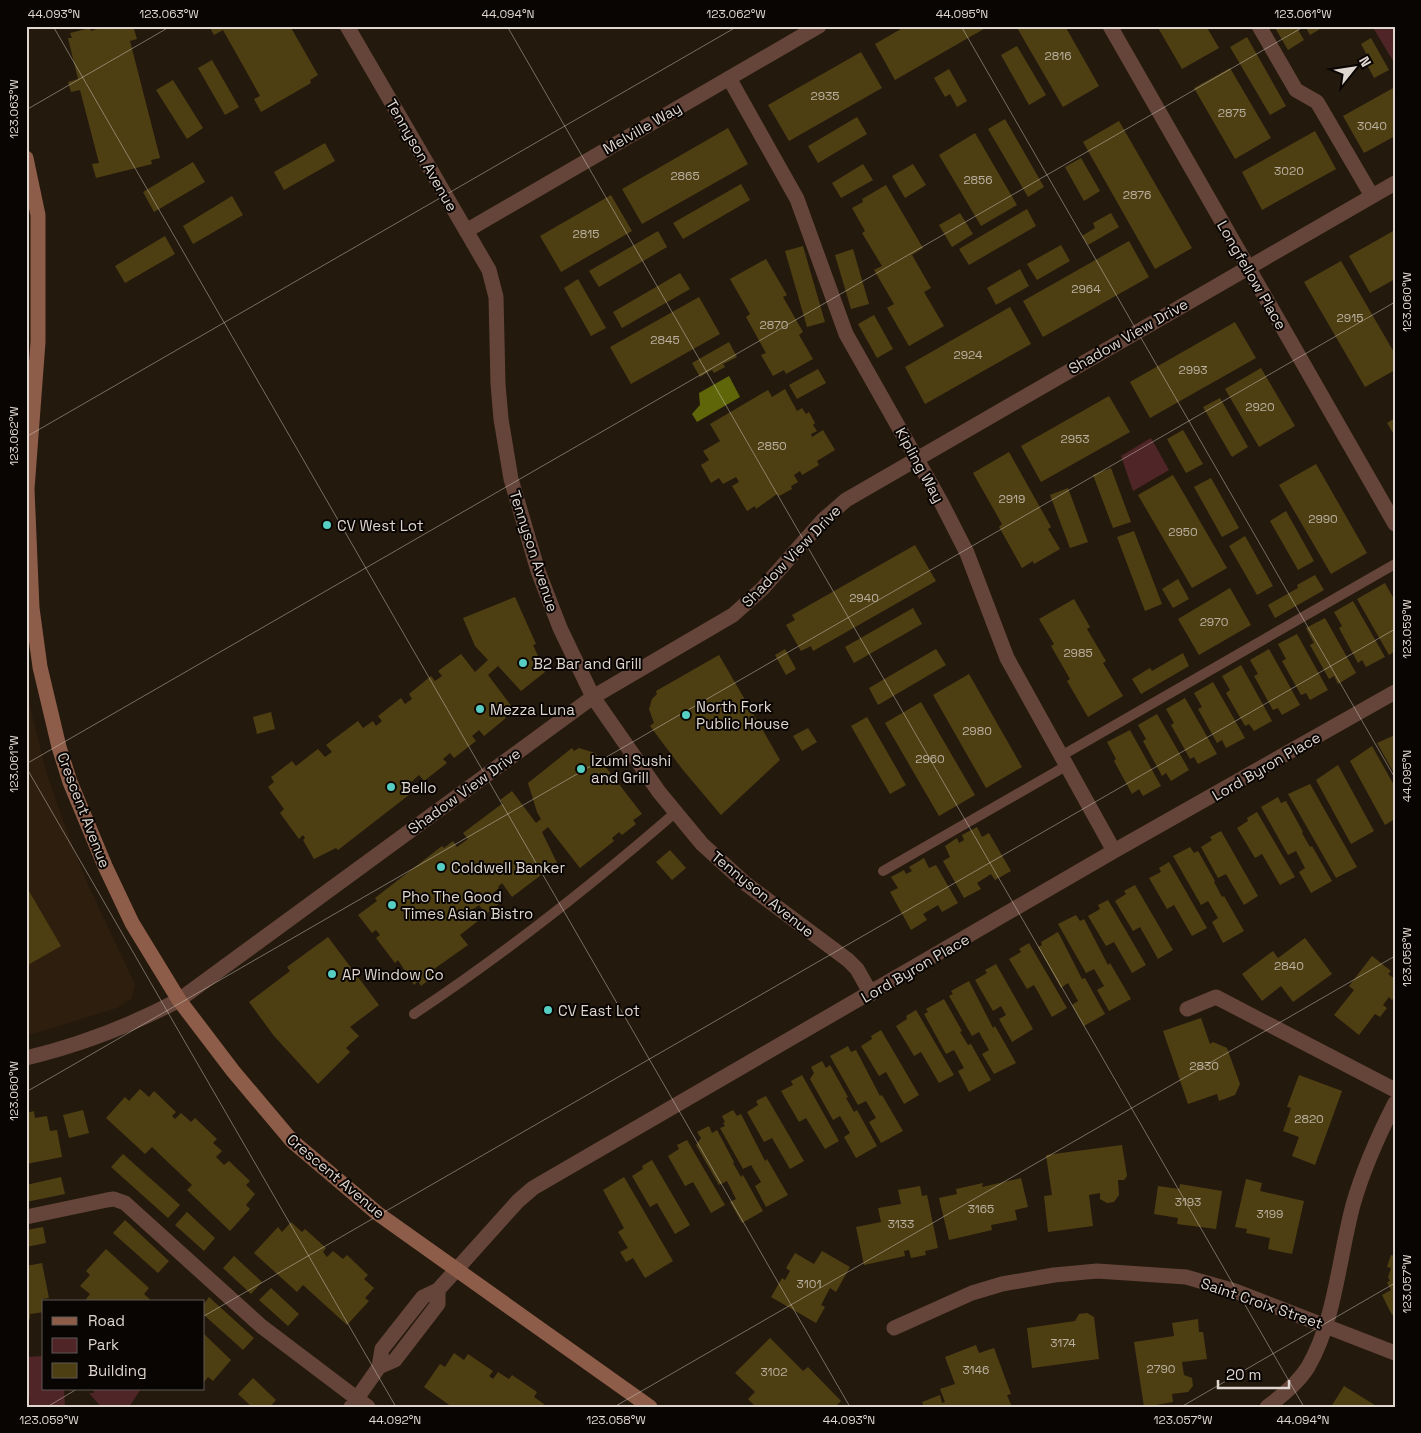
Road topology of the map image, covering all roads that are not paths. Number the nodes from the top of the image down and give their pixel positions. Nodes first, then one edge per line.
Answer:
1 (347, 26) edge
2 (819, 26) edge
3 (1110, 26) edge
4 (1259, 26) edge
5 (729, 78) junction
6 (26, 158) edge
7 (1395, 183) edge
8 (1372, 196) junction
9 (466, 231) junction
10 (1248, 268) junction
11 (916, 459) junction
12 (1395, 524) edge
13 (1395, 564) edge
14 (1395, 692) edge
15 (593, 697) junction
16 (1064, 761) junction
17 (676, 812) junction
18 (1114, 851) junction
19 (883, 871) dead end
20 (871, 994) junction
21 (179, 1000) junction
22 (1187, 1009) dead end
23 (414, 1014) dead end
24 (26, 1058) edge
25 (1395, 1090) edge
26 (1395, 1103) edge
27 (26, 1217) edge
28 (455, 1269) junction
29 (1324, 1325) junction
30 (894, 1328) dead end
31 (1395, 1354) edge
32 (359, 1404) edge
33 (650, 1407) edge
34 (1267, 1407) edge

1 - 9 street, Tennyson Avenue
2 - 5 street, Melville Way
3 - 10 street, Longfellow Place
4 - 8 street
5 - 9 street, Melville Way
5 - 11 street, Kipling Way
6 - 21 street, Crescent Avenue
7 - 8 street, Shadow View Drive
8 - 10 street, Shadow View Drive
9 - 15 street, Tennyson Avenue
10 - 11 street, Shadow View Drive
10 - 12 street, Longfellow Place
11 - 15 street, Shadow View Drive
11 - 16 street, Kipling Way
13 - 16 lane
14 - 18 street, Lord Byron Place
15 - 17 street, Tennyson Avenue
15 - 21 street, Shadow View Drive
16 - 18 street, Kipling Way
16 - 19 lane
17 - 20 street, Tennyson Avenue
17 - 23 lane
18 - 20 street, Lord Byron Place
20 - 28 street, Lord Byron Place
21 - 24 street, Shadow View Drive
21 - 28 street, Crescent Avenue
22 - 25 street
26 - 29 street
27 - 32 street
28 - 32 street
28 - 33 street, Crescent Avenue
29 - 30 street, Saint Croix Street
29 - 31 street, Saint Croix Street
29 - 34 street

